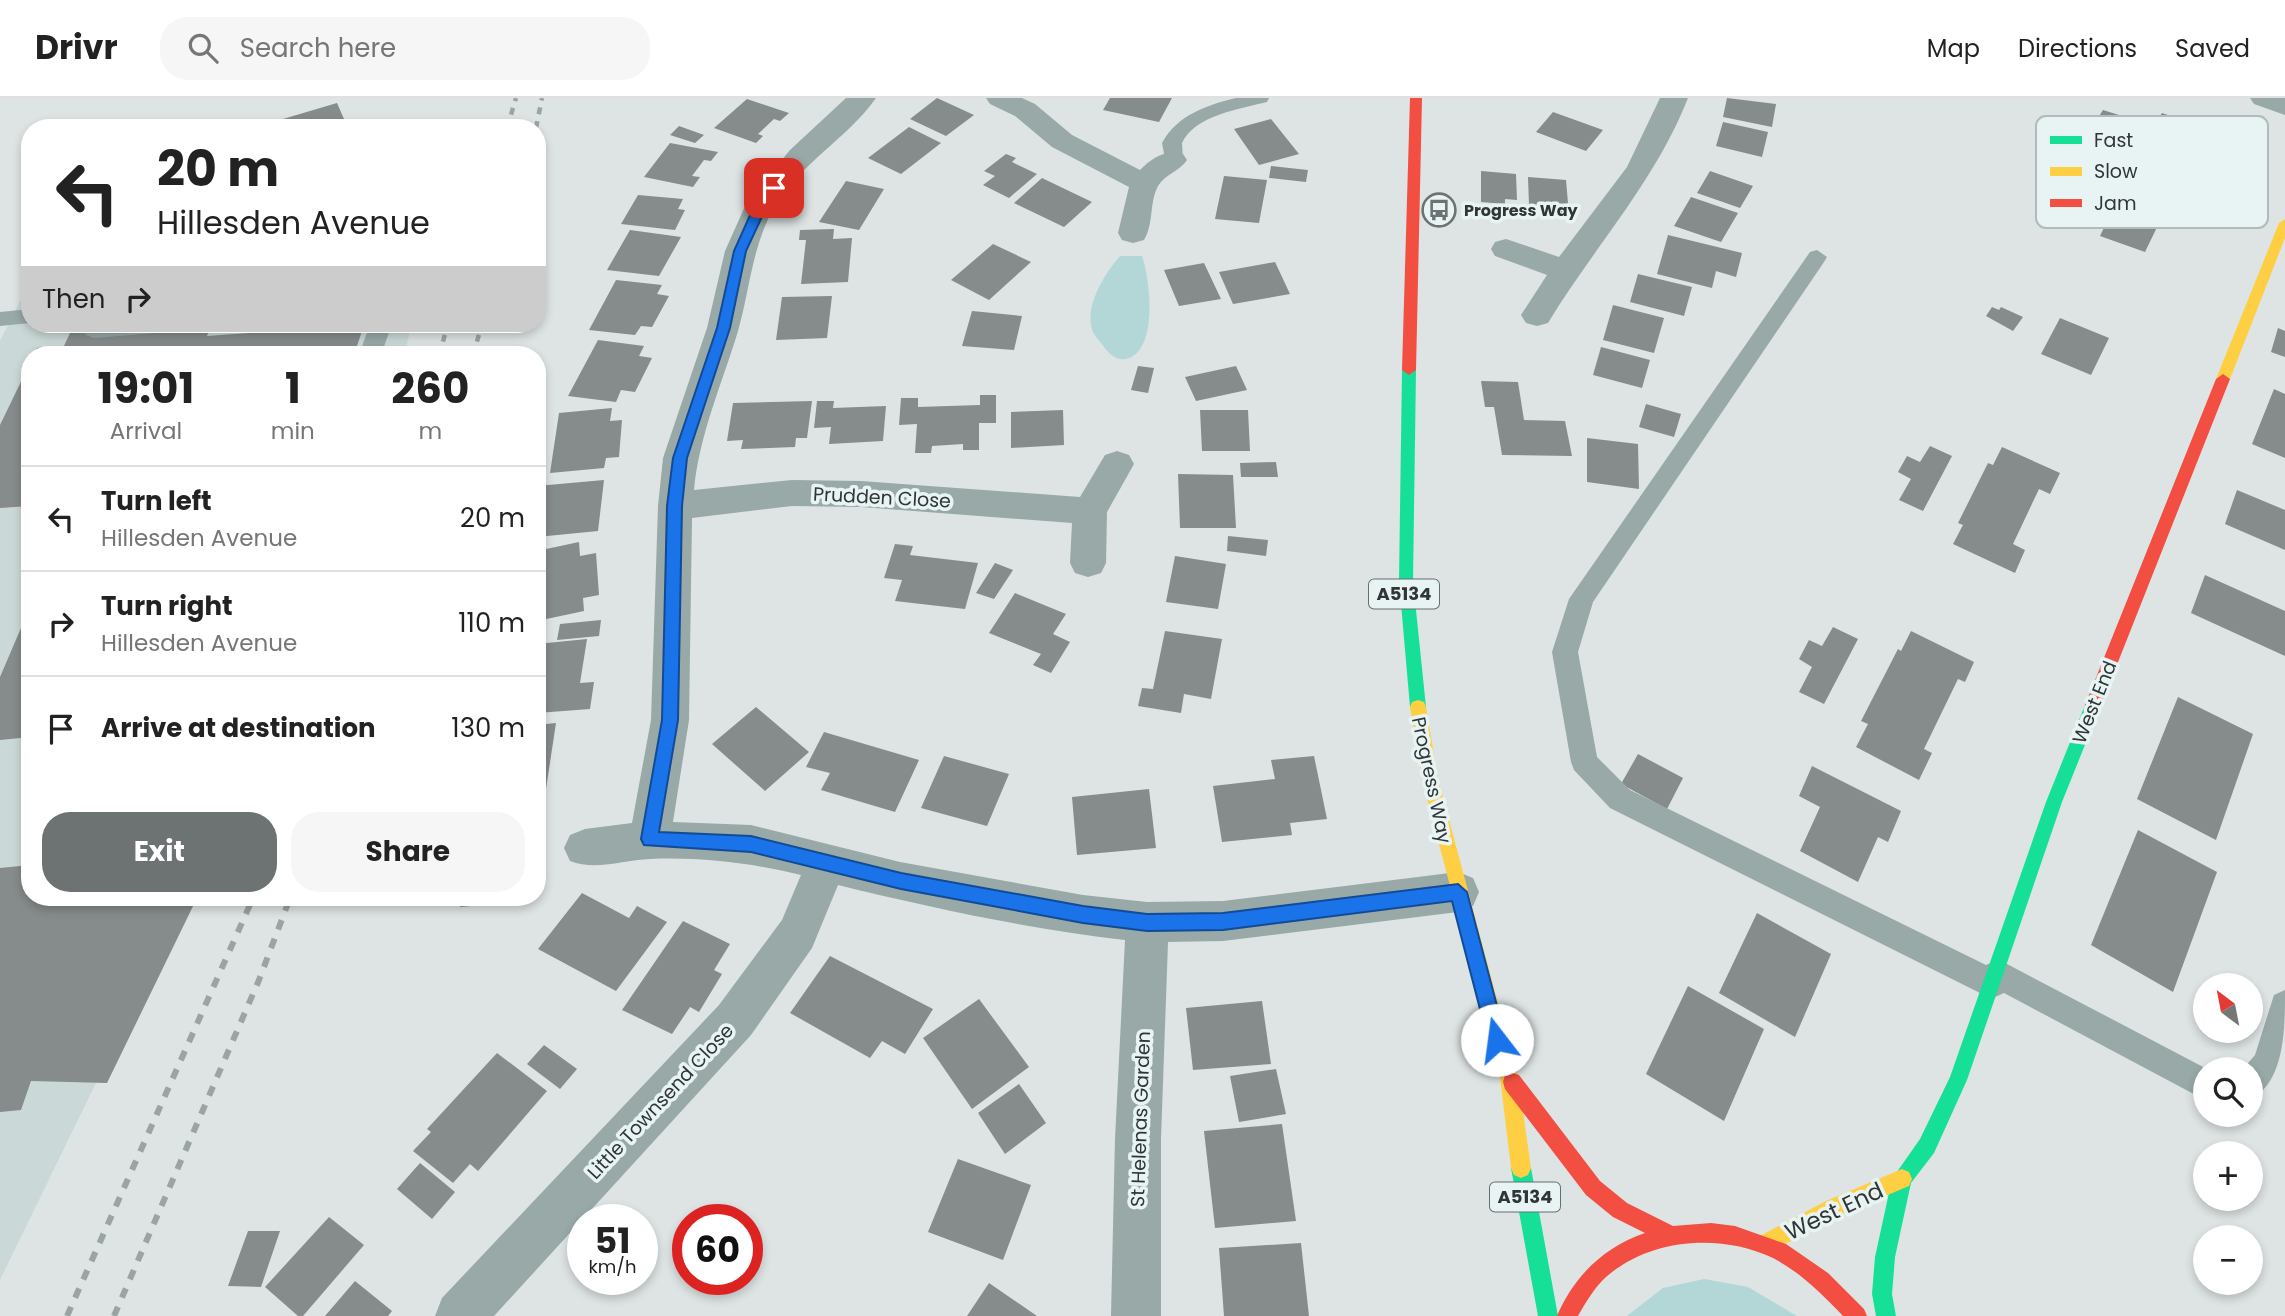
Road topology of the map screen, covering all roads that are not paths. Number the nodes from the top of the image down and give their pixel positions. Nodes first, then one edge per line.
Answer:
1 (862, 98) edge
2 (1000, 98) edge
3 (1260, 98) edge
4 (1416, 98) edge
5 (1674, 98) edge
6 (2264, 98) edge
7 (2285, 107) edge
8 (1173, 160) joint
9 (1143, 183) junction
10 (2285, 223) edge
11 (1133, 233) dead end
12 (1506, 249) dead end
13 (1817, 257) dead end
14 (1565, 270) junction
15 (1537, 314) dead end
16 (21, 317) edge
17 (0, 319) edge
18 (1118, 464) dead end
19 (675, 506) junction
20 (1090, 511) junction
21 (1088, 563) dead end
22 (650, 839) junction
23 (584, 848) dead end
24 (827, 862) junction
25 (1458, 892) junction
26 (1147, 922) junction
27 (1995, 979) junction
28 (2285, 1005) edge
29 (2263, 1069) edge
30 (1508, 1077) junction
31 (2193, 1079) edge
32 (1902, 1179) junction
33 (1668, 1234) junction
34 (1765, 1244) junction
35 (460, 1316) edge
36 (1136, 1316) edge
37 (1548, 1316) edge
38 (1567, 1316) edge
39 (1857, 1316) edge
40 (1885, 1316) edge

1 - 19 street
2 - 9 street
3 - 8 lane
4 - 25 main road, Progress Way / A5134
5 - 14 street
6 - 7 street
8 - 9 street
9 - 11 street
10 - 27 main road, West End
12 - 14 street
13 - 27 lane
14 - 15 street
16 - 17 lane
18 - 20 street
19 - 20 street, Prudden Close
19 - 22 street
20 - 21 street
22 - 23 street
22 - 24 street
24 - 26 street
24 - 35 street, Little Townsend Close
25 - 26 street
25 - 30 main road, Progress Way / A5134
26 - 36 street, St Helenas Garden
27 - 31 lane
27 - 32 main road, West End
28 - 29 lane
30 - 33 main road, Progress Way / A5134
30 - 37 main road, Progress Way / A5134
32 - 34 main road, West End
32 - 40 main road, West End
33 - 34 main road, A5134
33 - 38 main road, A5134
34 - 39 main road, A5134

